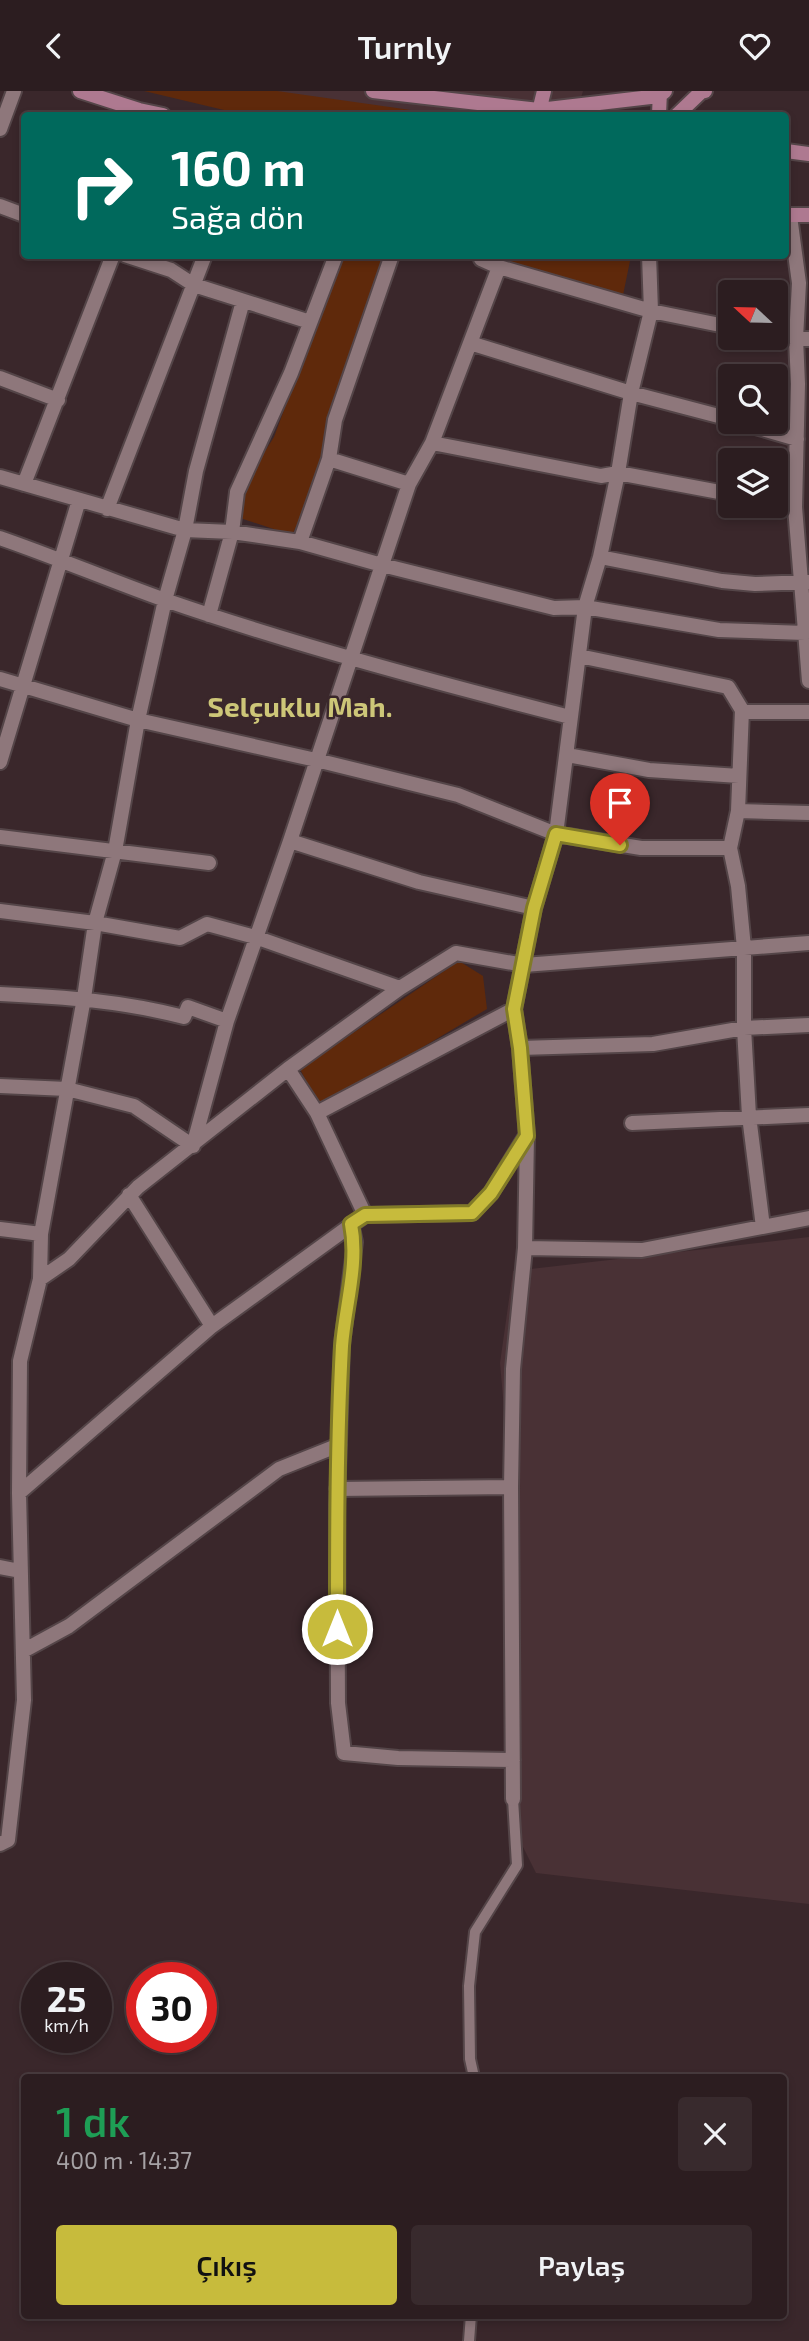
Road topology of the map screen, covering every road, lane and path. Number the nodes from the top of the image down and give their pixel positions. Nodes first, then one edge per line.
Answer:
1 (14, 91) edge
2 (373, 91) edge
3 (544, 91) edge
4 (705, 91) edge
5 (88, 92) edge
6 (661, 93) edge
7 (149, 112) edge
8 (530, 112) edge
9 (538, 112) edge
10 (544, 112) edge
11 (659, 112) edge
12 (680, 112) edge
13 (0, 129) edge
14 (789, 151) edge
15 (809, 154) edge
16 (0, 206) edge
17 (21, 214) edge
18 (809, 215) edge
19 (789, 216) edge
20 (789, 222) edge
21 (111, 259) edge
22 (204, 259) edge
23 (334, 259) edge
24 (391, 259) edge
25 (481, 259) edge
26 (649, 259) edge
27 (151, 260) edge
28 (499, 267) junction
29 (194, 285) junction
30 (243, 301) junction
31 (651, 311) junction
32 (310, 322) junction
33 (718, 325) edge
34 (803, 339) edge
35 (470, 343) junction
36 (0, 379) edge
37 (631, 393) junction
38 (58, 400) junction
39 (718, 416) edge
40 (780, 434) edge
41 (797, 439) junction
42 (432, 443) junction
43 (329, 460) junction
44 (618, 473) junction
45 (0, 477) edge
46 (24, 484) junction
47 (409, 484) junction
48 (718, 492) edge
49 (79, 499) junction
50 (788, 506) edge
51 (795, 507) junction
52 (107, 509) junction
53 (185, 530) junction
54 (232, 532) junction
55 (0, 538) edge
56 (300, 542) junction
57 (600, 557) junction
58 (62, 562) junction
59 (382, 565) junction
60 (805, 582) edge
61 (165, 600) junction
62 (585, 607) junction
63 (209, 615) junction
64 (805, 633) junction
65 (579, 656) junction
66 (350, 658) junction
67 (0, 678) edge
68 (809, 681) edge
69 (23, 687) junction
70 (742, 712) junction
71 (809, 712) edge
72 (570, 717) junction
73 (138, 720) junction
74 (567, 755) junction
75 (316, 760) junction
76 (0, 762) edge
77 (739, 776) junction
78 (738, 811) junction
79 (809, 813) edge
80 (556, 834) junction
81 (0, 837) edge
82 (290, 841) junction
83 (730, 848) junction
84 (115, 851) junction
85 (209, 863) dead end
86 (534, 908) junction
87 (0, 911) edge
88 (95, 923) junction
89 (255, 937) junction
90 (809, 943) edge
91 (744, 948) junction
92 (524, 965) junction
93 (400, 988) junction
94 (0, 994) edge
95 (84, 998) junction
96 (514, 1009) junction
97 (227, 1021) junction
98 (809, 1024) edge
99 (744, 1028) junction
100 (520, 1048) junction
101 (288, 1069) junction
102 (0, 1086) edge
103 (67, 1089) junction
104 (317, 1113) junction
105 (809, 1115) edge
106 (748, 1116) junction
107 (632, 1123) dead end
108 (527, 1136) junction
109 (193, 1146) junction
110 (130, 1195) junction
111 (365, 1215) junction
112 (809, 1218) edge
113 (351, 1224) junction
114 (763, 1227) junction
115 (0, 1229) edge
116 (41, 1234) junction
117 (525, 1248) junction
118 (40, 1279) junction
119 (212, 1326) junction
120 (339, 1445) junction
121 (511, 1487) junction
122 (337, 1489) junction
123 (19, 1493) junction
124 (0, 1567) edge
125 (20, 1571) junction
126 (23, 1651) junction
127 (513, 1760) junction
128 (513, 1799) joint
129 (0, 1844) edge
130 (473, 2074) edge
131 (471, 2319) edge
132 (469, 2341) edge

1 - 13 street
2 - 8 main road
3 - 9 main road
4 - 12 main road
5 - 7 main road
6 - 10 main road
6 - 11 main road
14 - 15 main road
16 - 17 street
18 - 19 main road
20 - 34 street
21 - 38 street
22 - 29 street
23 - 32 street
24 - 43 street
25 - 28 street
26 - 31 street
27 - 29 street
28 - 31 street
28 - 35 street
29 - 30 street
29 - 52 street
30 - 32 street
30 - 53 street
31 - 33 street
31 - 37 street
32 - 54 street
34 - 41 street
35 - 37 street
35 - 42 street
36 - 38 street
37 - 39 street
37 - 44 street
38 - 46 street
40 - 41 street
41 - 51 street
42 - 44 street
42 - 47 street
43 - 47 street
43 - 56 street
44 - 48 street
44 - 57 street
45 - 46 street
46 - 49 street
47 - 59 street
49 - 52 street
49 - 58 street
50 - 51 street
51 - 60 street
52 - 53 street
53 - 54 street
53 - 61 street
54 - 56 street
54 - 63 street
55 - 58 street
56 - 59 street
57 - 60 street
57 - 62 street
58 - 61 street
58 - 69 street
59 - 62 street
59 - 66 street
60 - 64 street
61 - 63 street
61 - 73 street
62 - 64 street
62 - 65 street
63 - 66 street
64 - 68 street
65 - 70 street
65 - 72 street
66 - 72 street
66 - 75 street
67 - 69 street
69 - 73 street
69 - 76 street
70 - 71 street
70 - 77 street
72 - 74 street
73 - 75 street
73 - 84 street
74 - 77 street
74 - 80 street
75 - 80 street
75 - 82 street
77 - 78 street
78 - 79 street
78 - 83 street
80 - 83 street
80 - 86 street
81 - 84 street
82 - 86 street
82 - 89 street
83 - 91 street
84 - 85 street
84 - 88 street
86 - 92 street
87 - 88 street
88 - 89 street
88 - 95 street
89 - 93 street
89 - 97 street
90 - 91 street
91 - 92 street
91 - 99 street
92 - 93 street
92 - 96 street
93 - 101 street
94 - 95 street
95 - 97 street
95 - 103 street
96 - 100 street
96 - 104 street
97 - 109 street
98 - 99 street
99 - 100 street
99 - 106 street
100 - 108 street
101 - 104 street
101 - 109 street
102 - 103 street
103 - 109 street
103 - 116 street
104 - 111 street
105 - 106 street
106 - 107 street
106 - 114 street
108 - 111 street
108 - 117 street
109 - 110 street
110 - 118 street
110 - 119 street
111 - 113 street
112 - 114 street
113 - 119 street
113 - 120 street
114 - 117 street
115 - 116 street
116 - 118 street
117 - 121 street
118 - 123 street
119 - 123 street
120 - 122 street
120 - 126 street
121 - 122 street
121 - 127 street
122 - 127 street
123 - 125 street
124 - 125 street
125 - 126 street
126 - 129 street
127 - 128 street
128 - 130 lane
131 - 132 lane

